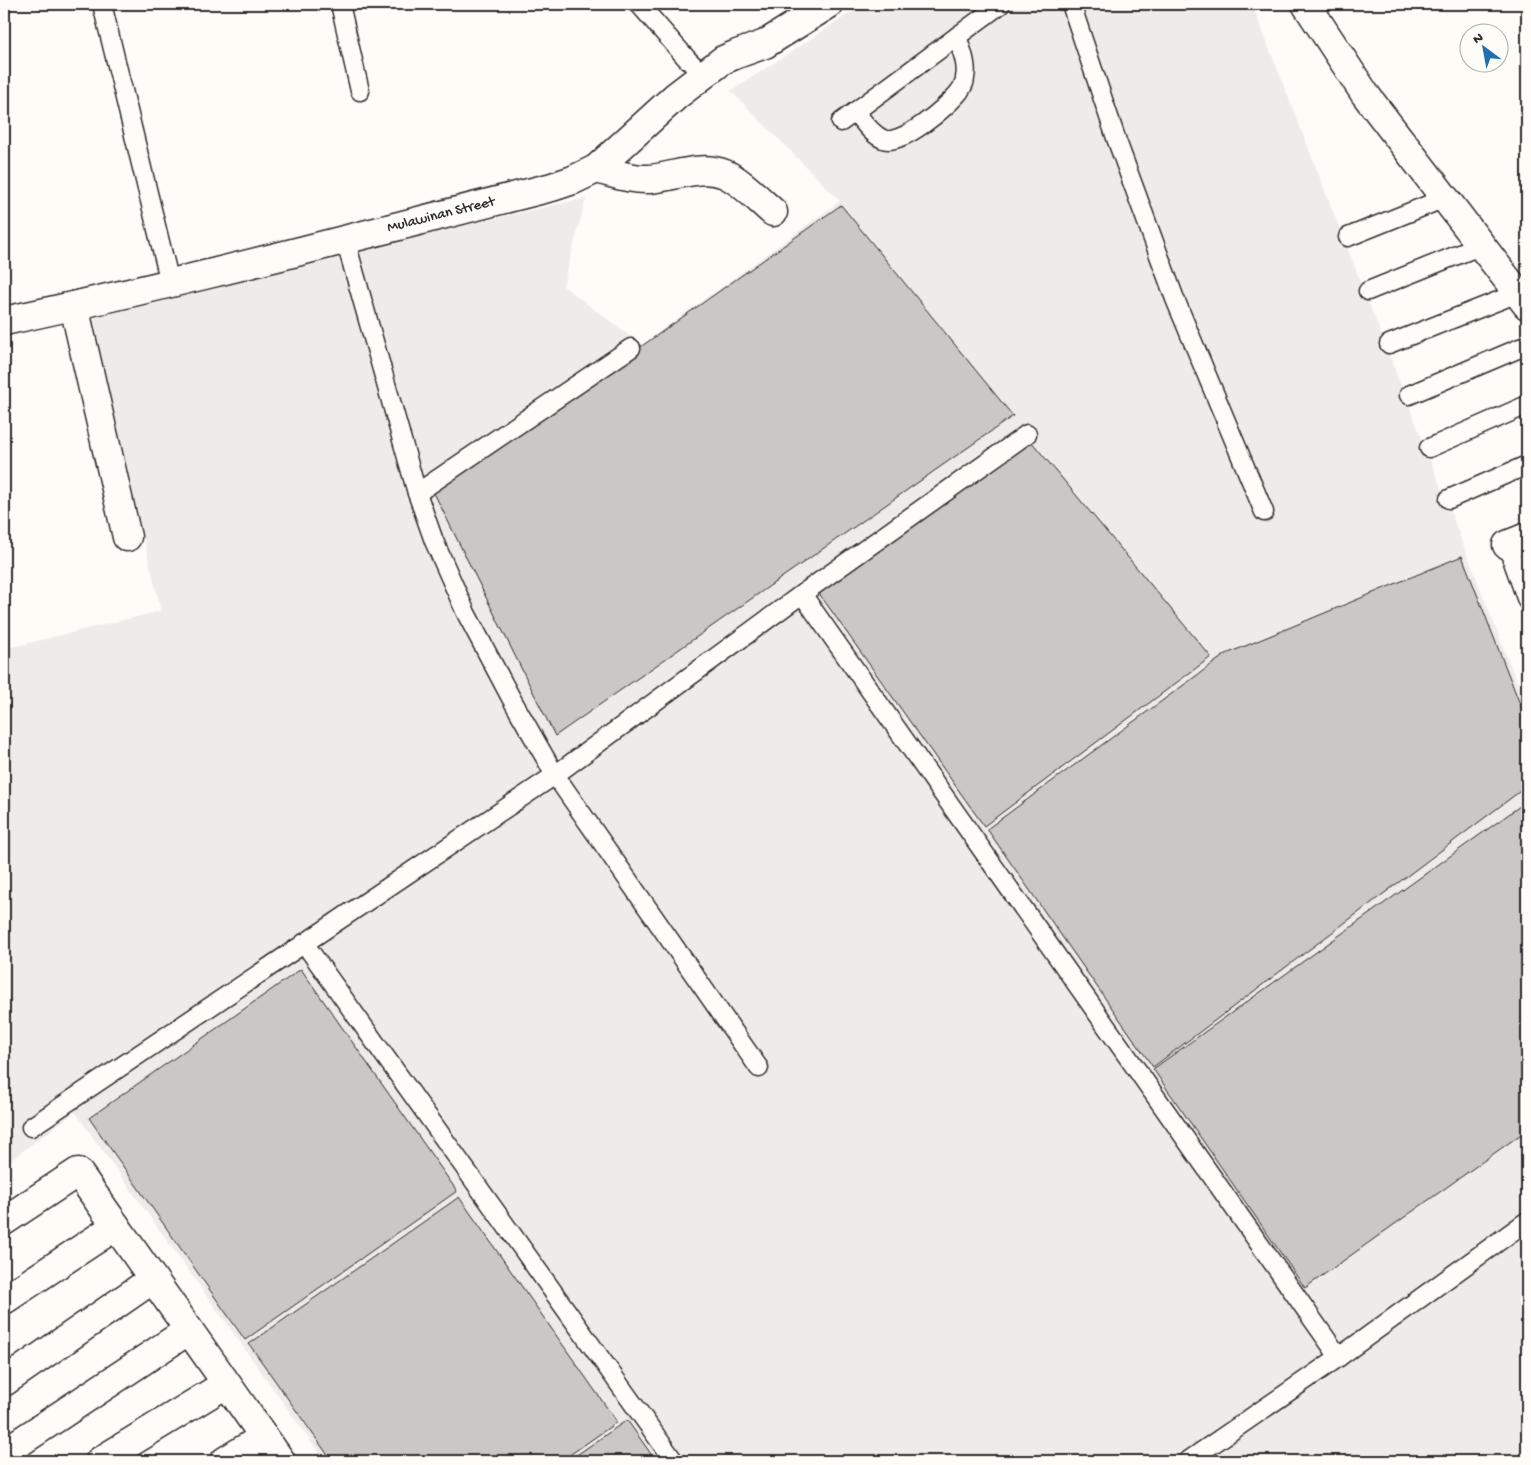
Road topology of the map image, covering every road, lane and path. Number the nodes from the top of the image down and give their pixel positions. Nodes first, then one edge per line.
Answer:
1 (102, 4) edge
2 (340, 4) edge
3 (639, 4) edge
4 (829, 4) edge
5 (1002, 4) edge
6 (1072, 4) edge
7 (1306, 4) edge
8 (957, 36) junction
9 (703, 74) junction
10 (360, 91) dead end
11 (596, 169) junction
12 (1445, 198) junction
13 (773, 212) dead end
14 (1348, 237) dead end
15 (345, 239) junction
16 (1482, 245) junction
17 (170, 283) junction
18 (1368, 291) dead end
19 (1523, 298) edge
20 (74, 306) junction
21 (4, 321) edge
22 (1389, 344) dead end
23 (1527, 346) edge
24 (631, 348) dead end
25 (1409, 395) dead end
26 (1527, 405) edge
27 (1027, 434) dead end
28 (1429, 448) dead end
29 (1527, 465) edge
30 (417, 493) junction
31 (1449, 499) dead end
32 (1264, 512) dead end
33 (127, 537) dead end
34 (1517, 541) edge
35 (802, 594) junction
36 (1527, 601) edge
37 (555, 775) junction
38 (304, 943) junction
39 (759, 1068) dead end
40 (31, 1127) dead end
41 (4, 1221) edge
42 (1527, 1222) edge
43 (116, 1226) junction
44 (153, 1280) junction
45 (4, 1300) edge
46 (189, 1330) junction
47 (1339, 1356) junction
48 (4, 1382) edge
49 (226, 1384) junction
50 (264, 1437) junction
51 (7, 1454) edge
52 (100, 1461) edge
53 (226, 1461) edge
54 (281, 1461) edge
55 (674, 1461) edge
56 (1188, 1461) edge

1 - 17 lane
2 - 10 lane
3 - 9 lane
4 - 9 street, Mulawinan Street
5 - 8 lane
6 - 32 lane
7 - 12 street
8 - 8 lane
9 - 11 street, Mulawinan Street
11 - 13 street
11 - 15 street, Mulawinan Street
12 - 14 lane
12 - 16 street
15 - 17 street, Mulawinan Street
15 - 30 lane
16 - 18 lane
16 - 19 street
17 - 20 street, Mulawinan Street
19 - 22 lane
20 - 21 street, Mulawinan Street
20 - 33 street
23 - 25 lane
24 - 30 lane
26 - 28 lane
27 - 35 lane
29 - 31 lane
30 - 37 lane
34 - 36 lane
35 - 37 lane
35 - 47 lane
37 - 38 lane
37 - 39 lane
38 - 40 lane
38 - 55 lane
41 - 43 street
42 - 47 lane
43 - 44 street
43 - 45 street
44 - 46 street
44 - 48 street
46 - 49 street
46 - 51 street
47 - 56 lane
49 - 50 street
49 - 52 street
50 - 53 street
50 - 54 street

